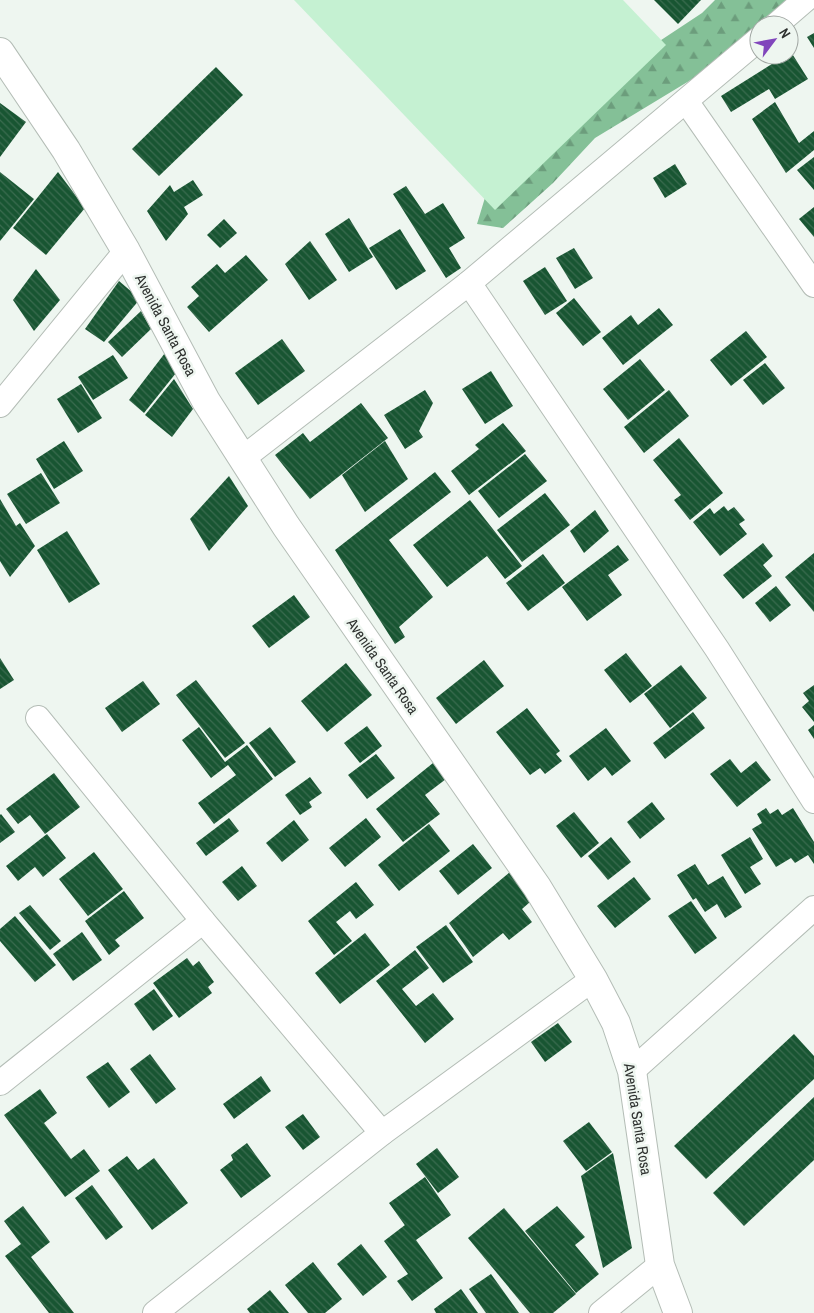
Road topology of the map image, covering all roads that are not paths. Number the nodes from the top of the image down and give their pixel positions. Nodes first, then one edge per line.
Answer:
1 (805, 0) edge
2 (788, 15) edge
3 (749, 47) edge
4 (0, 52) edge
5 (686, 100) junction
6 (126, 251) junction
7 (469, 283) junction
8 (814, 285) edge
9 (0, 405) edge
10 (244, 458) junction
11 (38, 718) dead end
12 (814, 801) edge
13 (814, 908) edge
14 (203, 921) junction
15 (593, 979) junction
16 (632, 1071) junction
17 (0, 1083) edge
18 (382, 1133) junction
19 (660, 1265) junction
20 (155, 1313) edge
21 (601, 1313) edge
22 (678, 1313) edge

1 - 2 street
3 - 5 street
4 - 6 main road, Avenida Santa Rosa
5 - 7 street
5 - 8 street
6 - 9 street
6 - 10 main road, Avenida Santa Rosa
7 - 10 street
7 - 12 street
10 - 15 main road, Avenida Santa Rosa
11 - 14 street
13 - 16 street
14 - 17 street
14 - 18 street
15 - 16 main road, Avenida Santa Rosa
15 - 18 street
16 - 19 main road, Avenida Santa Rosa
18 - 20 street
19 - 21 street
19 - 22 main road, Avenida Santa Rosa

